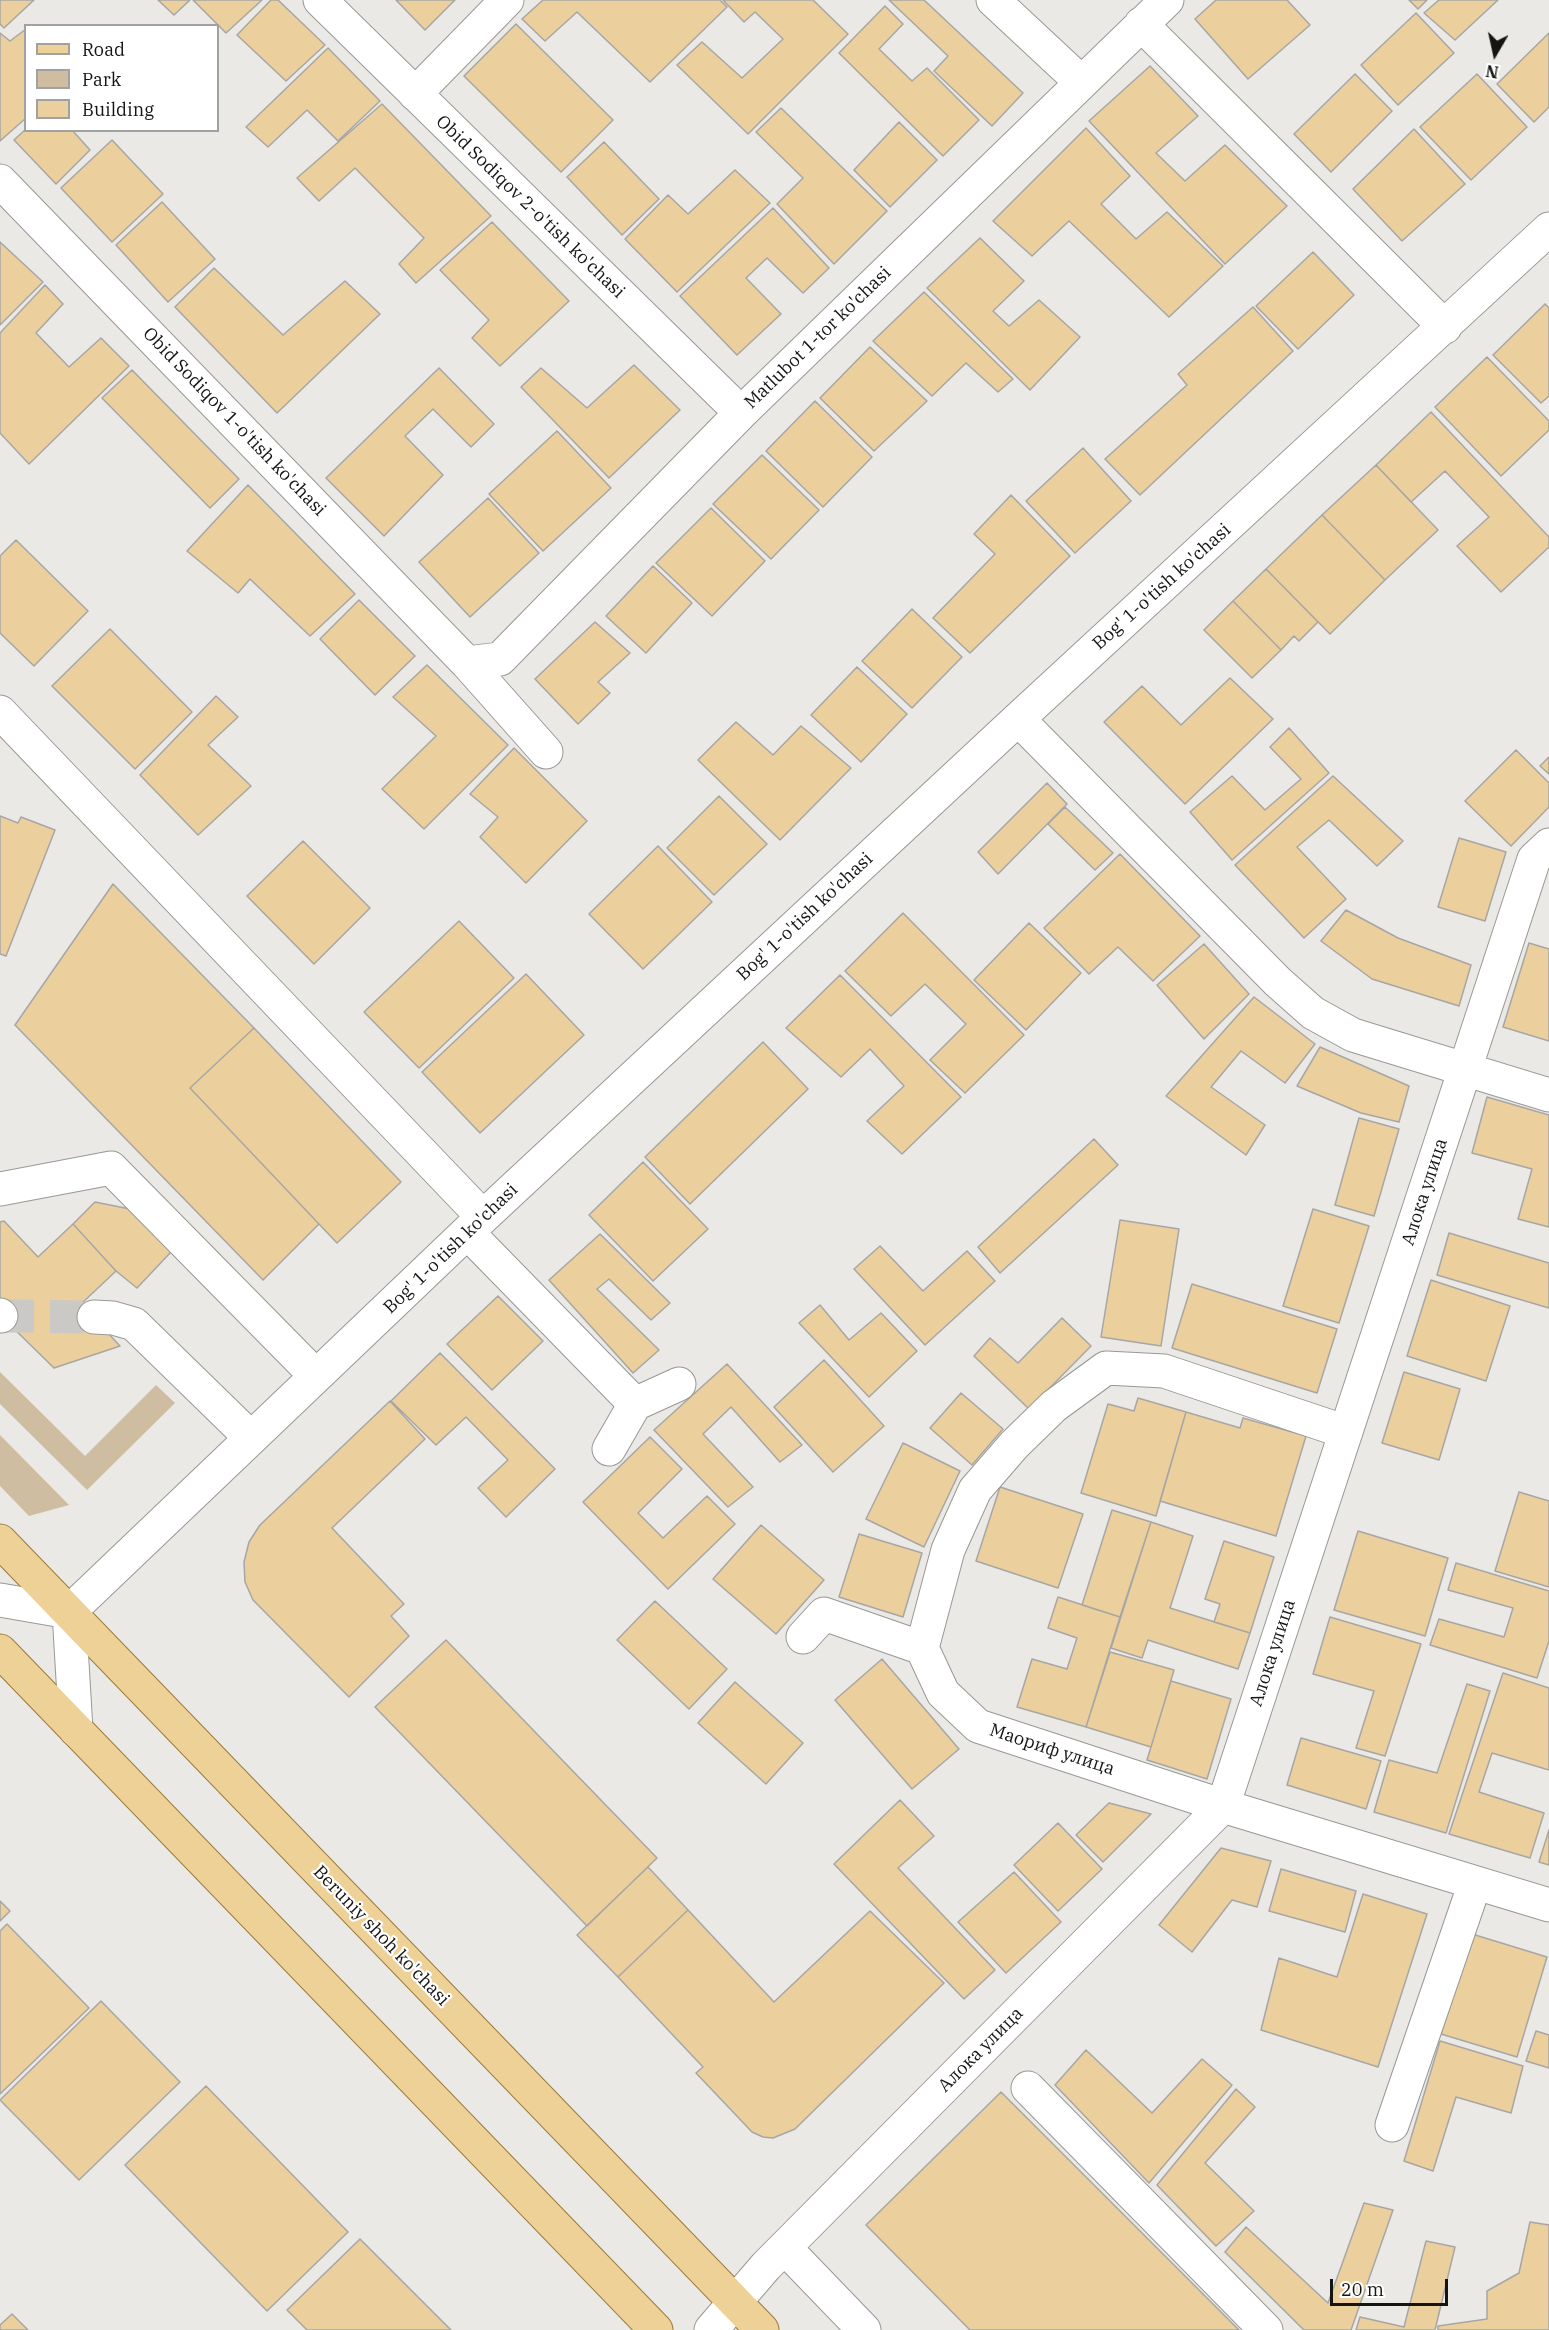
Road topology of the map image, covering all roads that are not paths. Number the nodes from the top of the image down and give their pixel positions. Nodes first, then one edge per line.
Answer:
1 (320, 0) edge
2 (507, 0) edge
3 (993, 0) edge
4 (1167, 0) edge
5 (1141, 24) junction
6 (1081, 82) junction
7 (415, 94) junction
8 (0, 181) edge
9 (1549, 229) edge
10 (1445, 327) junction
11 (741, 413) junction
12 (467, 663) junction
13 (2, 718) edge
14 (1018, 719) junction
15 (546, 752) dead end
16 (1549, 845) edge
17 (1465, 1070) junction
18 (1549, 1095) edge
19 (0, 1189) edge
20 (476, 1225) junction
21 (94, 1317) tunnel mouth
22 (316, 1376) junction
23 (679, 1384) dead end
24 (635, 1404) junction
25 (1346, 1432) junction
26 (251, 1438) junction
27 (609, 1449) dead end
28 (0, 1541) edge
29 (0, 1600) edge
30 (69, 1612) junction
31 (803, 1637) dead end
32 (922, 1648) junction
33 (0, 1651) edge
34 (76, 1730) junction
35 (1223, 1806) junction
36 (1474, 1883) junction
37 (1549, 1905) edge
38 (1028, 2088) dead end
39 (1392, 2125) dead end
40 (785, 2248) junction
41 (734, 2301) junction
42 (656, 2330) edge
43 (711, 2330) edge
44 (762, 2330) edge
45 (864, 2330) edge
46 (1266, 2330) edge

1 - 7 street, Obid Sodiqov 2-o'tish ko'chasi
2 - 7 street
3 - 6 street
4 - 5 street, Matlubot 1-tor ko'chasi
5 - 6 street, Matlubot 1-tor ko'chasi
5 - 10 street
6 - 11 street, Matlubot 1-tor ko'chasi
7 - 11 street, Obid Sodiqov 2-o'tish ko'chasi
8 - 12 street, Obid Sodiqov 1-o'tish ko'chasi
9 - 10 street, Bog' 1-o'tish ko'chasi
10 - 14 street, Bog' 1-o'tish ko'chasi
11 - 12 street, Matlubot 1-tor ko'chasi
12 - 15 street, Obid Sodiqov 1-o'tish ko'chasi
13 - 20 street
14 - 17 street
14 - 20 street, Bog' 1-o'tish ko'chasi
16 - 17 street, Алока улица
17 - 18 street
17 - 25 street, Алока улица
19 - 22 street
20 - 22 street, Bog' 1-o'tish ko'chasi
20 - 24 street
21 - 26 street
22 - 26 street, Bog' 1-o'tish ko'chasi
23 - 24 street
24 - 27 street
25 - 32 street
25 - 35 street, Алока улица
26 - 30 street, Bog' 1-o'tish ko'chasi
28 - 30 main road, Beruniy shoh ko'chasi
29 - 30 street
30 - 34 street
30 - 41 main road, Beruniy shoh ko'chasi
31 - 32 street
32 - 35 street, Маориф улица
33 - 34 main road
34 - 42 main road
35 - 36 street, Маориф улица
35 - 40 street, Алока улица
36 - 37 street, Маориф улица
36 - 39 street
38 - 46 street
40 - 41 street, Алока улица
40 - 45 street
41 - 43 street, Алока улица
41 - 44 main road, Beruniy shoh ko'chasi

